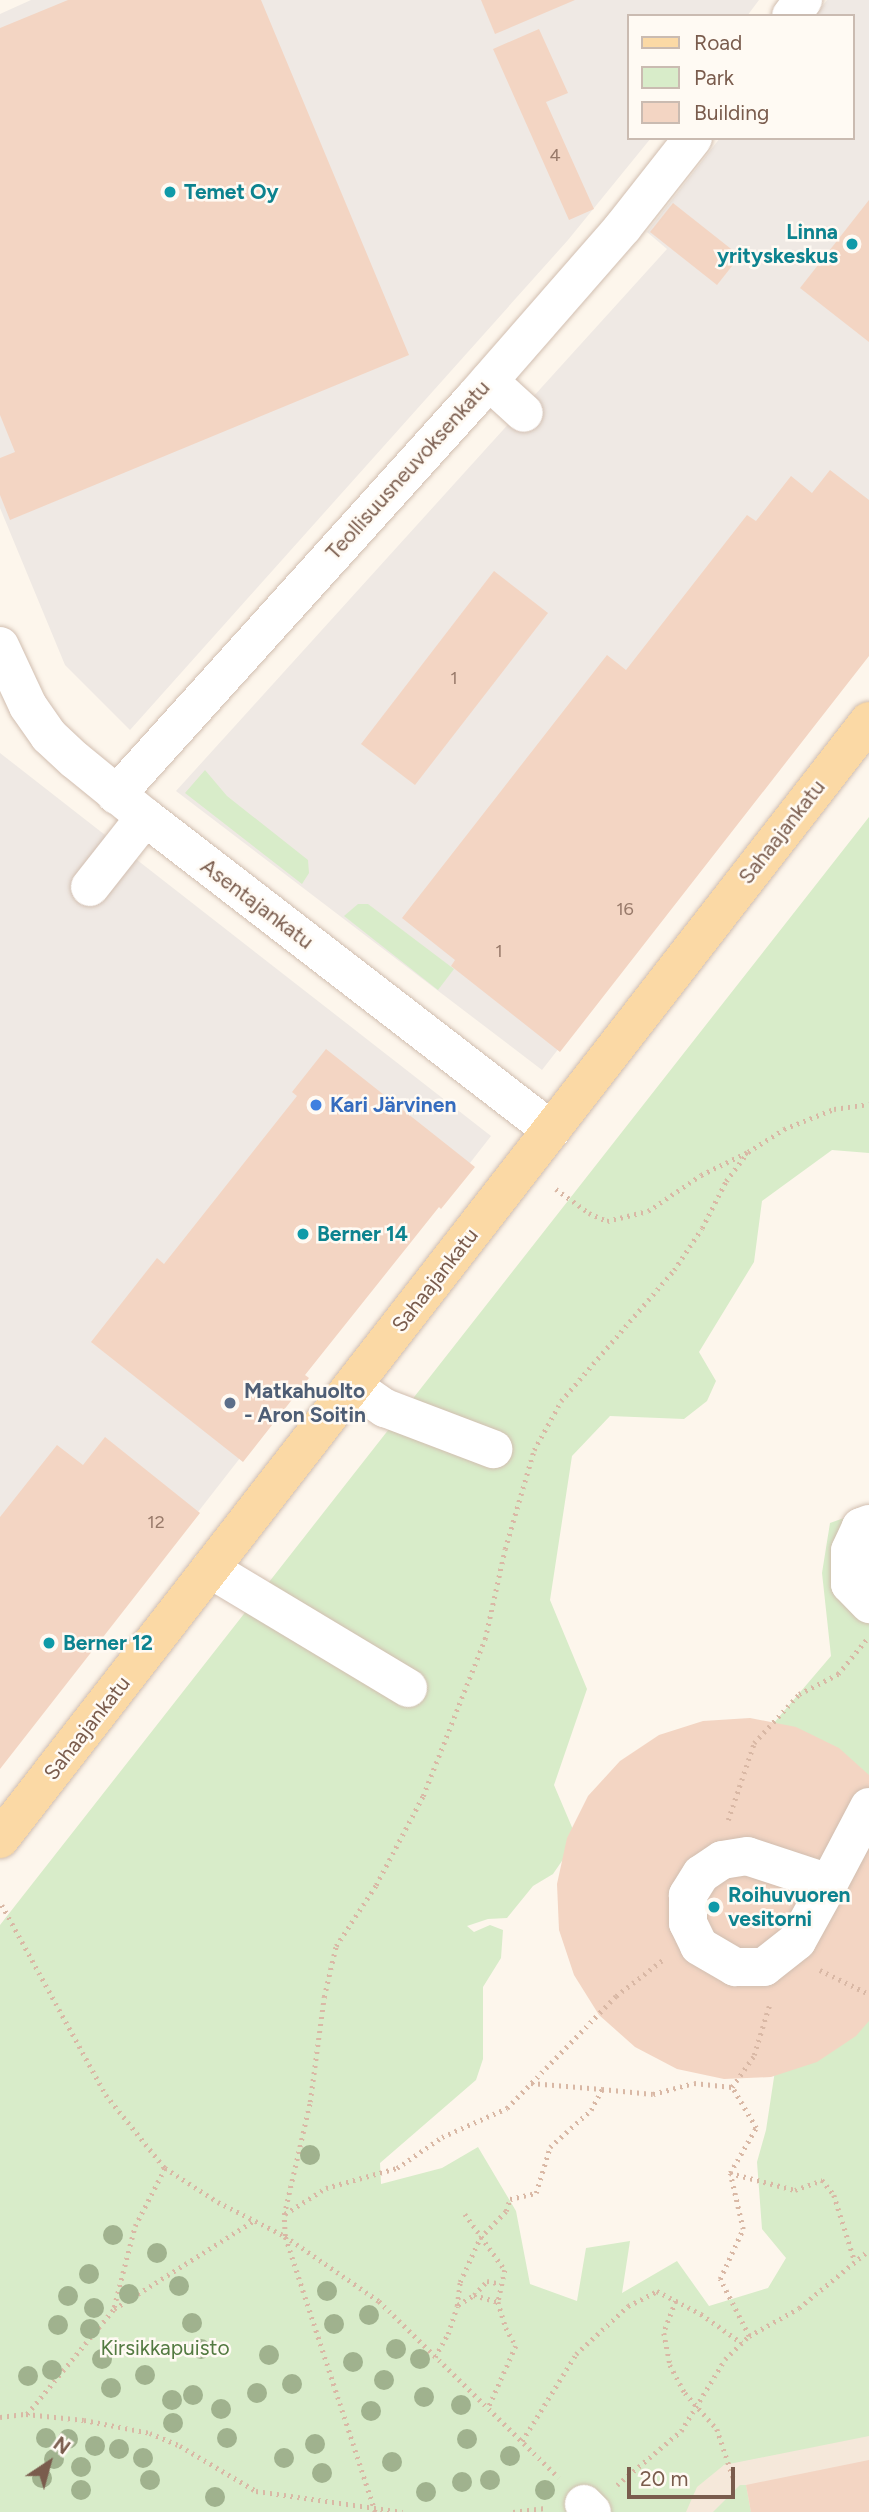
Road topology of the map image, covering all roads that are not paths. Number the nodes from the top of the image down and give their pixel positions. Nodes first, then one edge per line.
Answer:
1 (803, 0) edge
2 (792, 14) edge
3 (691, 140) edge
4 (489, 381) junction
5 (524, 413) dead end
6 (0, 648) edge
7 (869, 721) edge
8 (130, 806) junction
9 (90, 887) dead end
10 (551, 1130) junction
11 (352, 1386) junction
12 (493, 1449) dead end
13 (869, 1524) edge
14 (210, 1569) junction
15 (869, 1604) edge
16 (408, 1688) dead end
17 (869, 1807) edge
18 (0, 1839) edge
19 (829, 1883) junction

1 - 2 street
3 - 4 street, Teollisuusneuvoksenkatu
4 - 5 street
4 - 8 street, Teollisuusneuvoksenkatu
6 - 8 street, Asentajankatu
7 - 10 main road, Sahaajankatu
8 - 9 street, Teollisuusneuvoksenkatu
8 - 10 street, Asentajankatu
10 - 11 main road, Sahaajankatu
11 - 12 street
11 - 14 main road, Sahaajankatu
13 - 15 street
14 - 16 street
14 - 18 main road, Sahaajankatu
17 - 19 street
19 - 19 street

